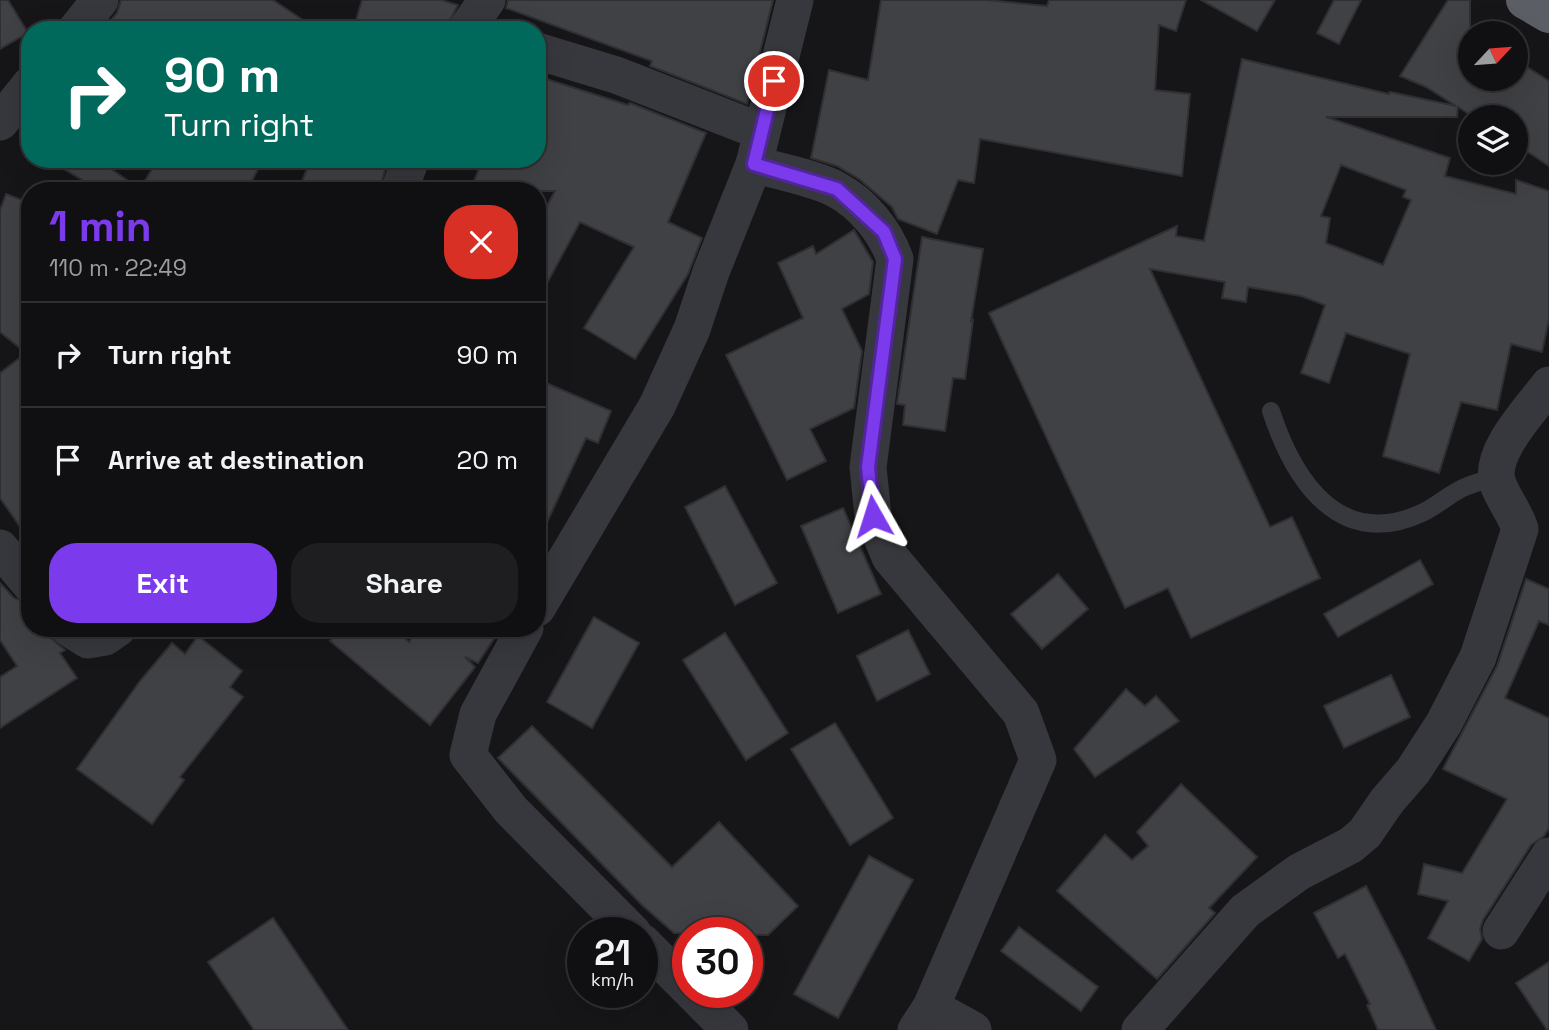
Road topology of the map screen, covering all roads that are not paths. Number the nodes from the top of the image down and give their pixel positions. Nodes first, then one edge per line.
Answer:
1 (100, 0) edge
2 (487, 0) edge
3 (794, 0) edge
4 (1525, 0) edge
5 (1549, 14) edge
6 (83, 21) edge
7 (472, 21) edge
8 (546, 54) edge
9 (21, 96) edge
10 (0, 122) edge
11 (757, 148) junction
12 (1549, 385) edge
13 (1271, 411) dead end
14 (1496, 477) junction
15 (1, 552) edge
16 (21, 574) edge
17 (546, 593) edge
18 (83, 637) edge
19 (106, 637) edge
20 (520, 637) edge
21 (1549, 856) edge
22 (617, 917) edge
23 (1501, 931) dead end
24 (658, 958) edge
25 (672, 972) edge
26 (708, 1008) edge
27 (923, 1019) edge
28 (730, 1030) edge
29 (972, 1030) edge
30 (1140, 1030) edge

1 - 6 street
2 - 7 street
3 - 11 street
4 - 5 highway
8 - 11 street
9 - 10 street
11 - 17 street
11 - 27 street
12 - 14 street
13 - 14 lane
14 - 30 street
15 - 16 street
18 - 19 street
20 - 22 street
21 - 23 street
24 - 25 street
26 - 28 street
27 - 29 street

